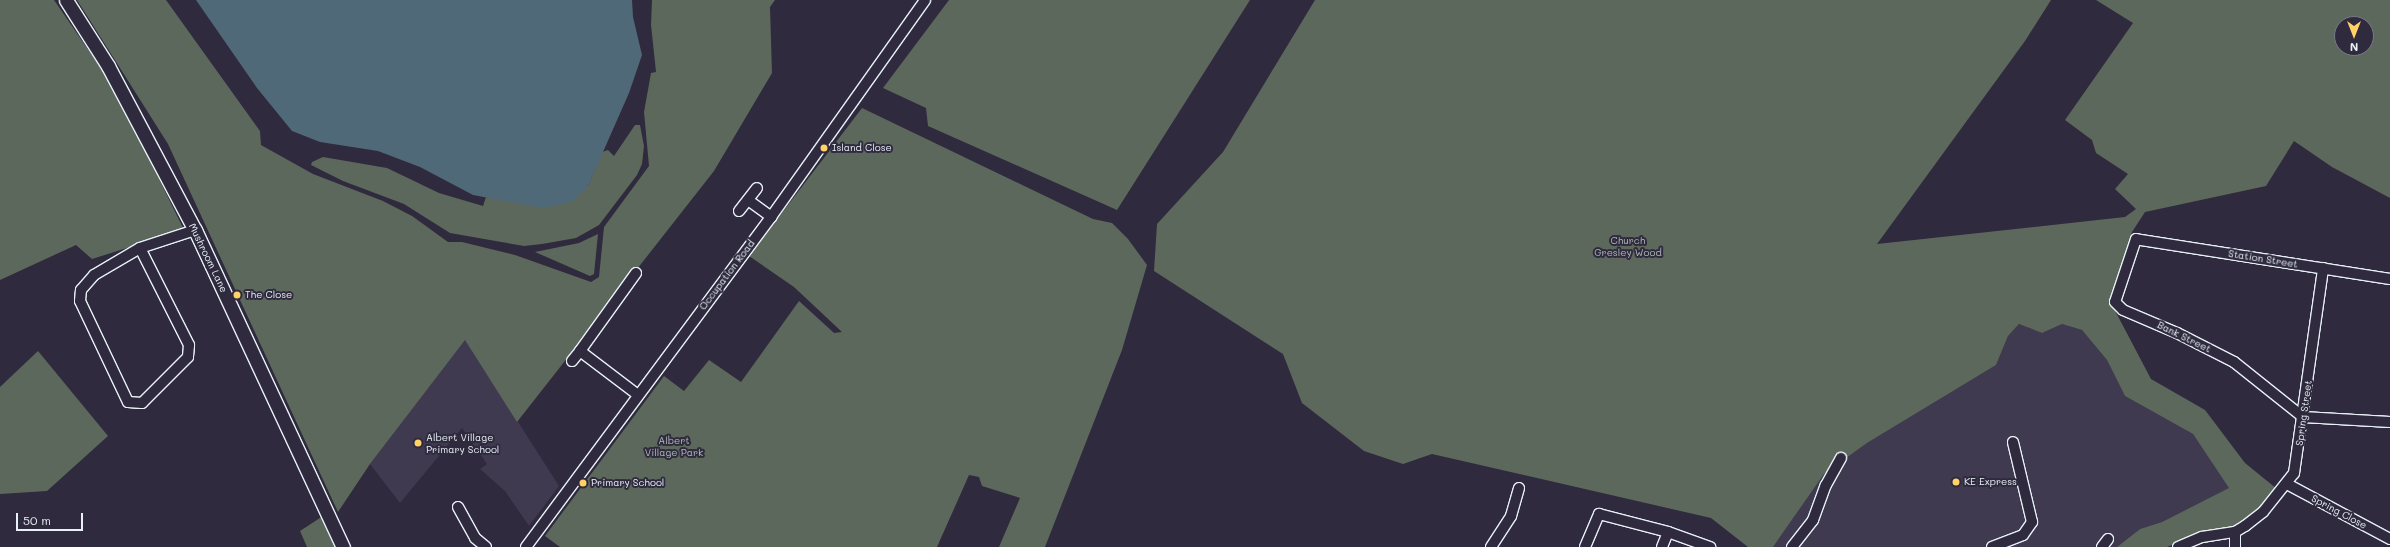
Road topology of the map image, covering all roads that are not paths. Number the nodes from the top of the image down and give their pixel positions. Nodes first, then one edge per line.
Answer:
1 (66, 0) edge
2 (925, 0) edge
3 (757, 188) dead end
4 (748, 200) junction
5 (739, 211) dead end
6 (771, 217) junction
7 (195, 230) junction
8 (2136, 239) joint
9 (140, 248) junction
10 (2323, 268) junction
11 (636, 273) dead end
12 (2390, 279) edge
13 (580, 351) junction
14 (572, 361) dead end
15 (638, 395) junction
16 (2303, 417) junction
17 (2390, 422) edge
18 (2013, 442) dead end
19 (1841, 458) dead end
20 (2287, 484) junction
21 (1519, 488) dead end
22 (458, 507) dead end
23 (1668, 532) junction
24 (2235, 532) junction
25 (2390, 539) edge
26 (343, 547) edge
27 (486, 547) edge
28 (526, 547) edge
29 (1491, 547) edge
30 (1585, 547) edge
31 (1662, 547) edge
32 (1710, 547) edge
33 (1792, 547) edge
34 (1992, 547) edge
35 (2178, 547) edge
36 (2235, 547) edge

1 - 7 street, Mushroom Lane
2 - 6 street, Occupation Road
3 - 4 street
4 - 5 street
4 - 6 street
6 - 15 street, Occupation Road
7 - 9 street
7 - 26 street, Mushroom Lane
8 - 10 street, Station Street
8 - 16 street, Bank Street
9 - 9 street
10 - 12 street, Station Street
10 - 16 street, Spring Street
11 - 13 street
13 - 14 street
13 - 15 street
15 - 28 street, Occupation Road
16 - 17 street
16 - 20 street, Spring Street
18 - 34 street
19 - 33 street
20 - 24 street, Spring Street
20 - 25 street, Spring Close
21 - 29 street
22 - 27 street
23 - 30 street
23 - 31 street
23 - 32 street
24 - 35 street
24 - 36 street

